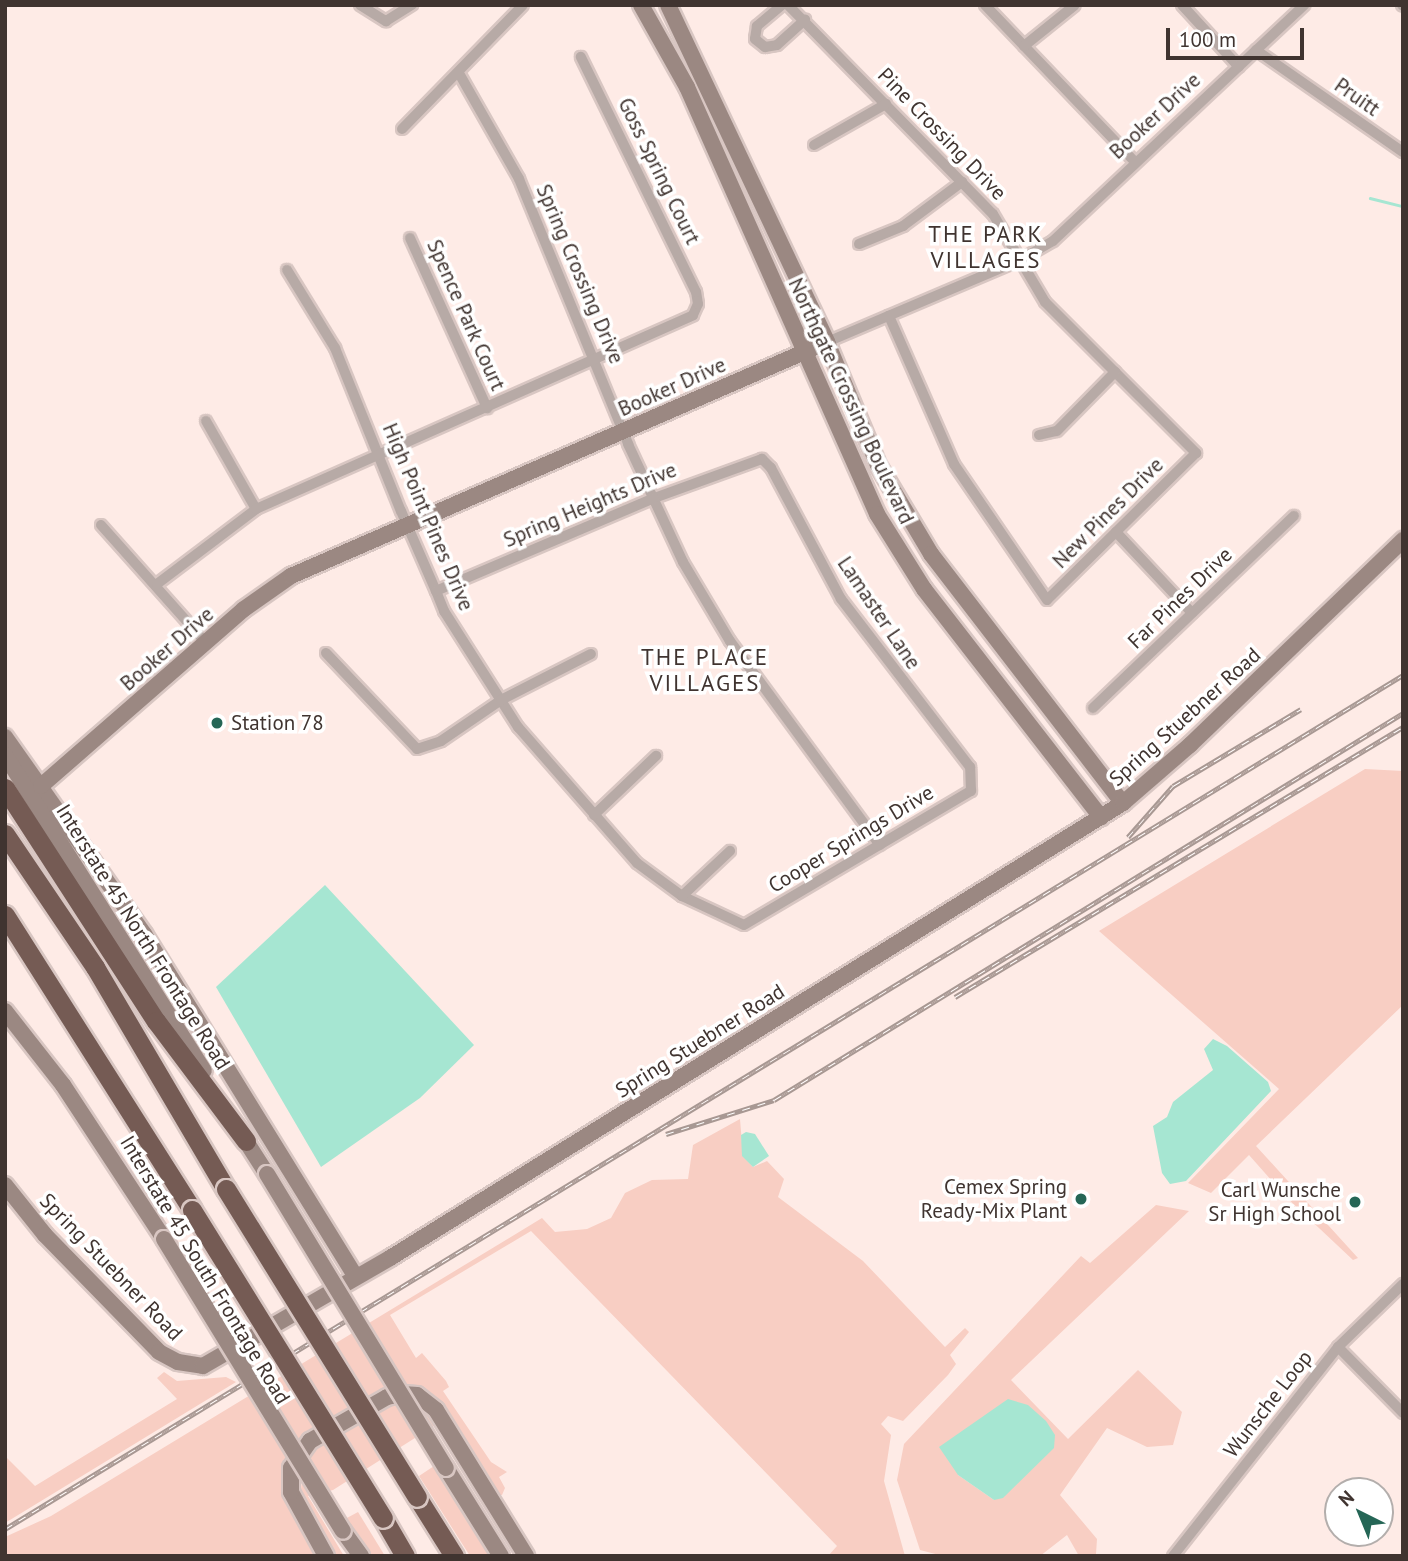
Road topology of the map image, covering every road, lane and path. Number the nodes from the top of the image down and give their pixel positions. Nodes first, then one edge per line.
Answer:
1 (360, 5) edge
2 (412, 5) edge
3 (523, 5) edge
4 (641, 5) edge
5 (668, 5) edge
6 (782, 5) edge
7 (788, 5) edge
8 (985, 5) edge
9 (1075, 5) edge
10 (1182, 5) edge
11 (1304, 5) edge
12 (805, 20) junction
13 (1024, 46) junction
14 (1256, 50) junction
15 (581, 57) dead end
16 (1239, 66) junction
17 (460, 75) junction
18 (886, 104) junction
19 (402, 129) dead end
20 (730, 133) junction
21 (711, 140) junction
22 (814, 145) dead end
23 (1403, 152) edge
24 (1135, 162) junction
25 (962, 182) junction
26 (410, 238) dead end
27 (859, 244) dead end
28 (1020, 260) junction
29 (287, 270) dead end
30 (889, 316) junction
31 (827, 342) junction
32 (803, 352) junction
33 (596, 360) junction
34 (1115, 372) junction
35 (487, 408) junction
36 (206, 421) dead end
37 (623, 432) junction
38 (1039, 435) dead end
39 (1196, 453) joint
40 (380, 455) junction
41 (762, 459) joint
42 (654, 498) junction
43 (903, 504) junction
44 (256, 509) junction
45 (1294, 516) dead end
46 (880, 519) junction
47 (101, 525) dead end
48 (407, 525) junction
49 (1116, 532) junction
50 (1403, 540) edge
51 (157, 584) junction
52 (436, 591) junction
53 (1192, 613) junction
54 (206, 643) junction
55 (998, 646) junction
56 (326, 653) dead end
57 (591, 654) dead end
58 (981, 660) junction
59 (500, 700) junction
60 (1093, 708) dead end
61 (5, 737) edge
62 (5, 755) edge
63 (656, 756) dead end
64 (973, 783) joint
65 (41, 786) junction
66 (5, 788) edge
67 (1123, 803) junction
68 (594, 815) junction
69 (1101, 817) junction
70 (5, 834) edge
71 (880, 845) junction
72 (730, 851) dead end
73 (682, 896) junction
74 (5, 915) edge
75 (744, 926) joint
76 (5, 1011) edge
77 (246, 1141) junction
78 (5, 1185) edge
79 (355, 1276) junction
80 (1403, 1284) edge
81 (1338, 1347) junction
82 (1403, 1413) edge
83 (326, 1556) edge
84 (361, 1556) edge
85 (405, 1556) edge
86 (454, 1556) edge
87 (501, 1556) edge
88 (526, 1556) edge
89 (1173, 1556) edge

1 - 2 street
3 - 17 street
4 - 21 main road, Northgate Crossing Boulevard
5 - 20 main road, Northgate Crossing Boulevard
6 - 12 street
7 - 12 street, Pine Crossing Drive
8 - 13 street
9 - 13 street
10 - 16 street
11 - 14 street, Booker Drive
12 - 18 street, Pine Crossing Drive
13 - 24 street
14 - 16 street, Booker Drive
14 - 23 street, Pruitt
15 - 33 street, Goss Spring Court
16 - 24 street, Booker Drive
17 - 19 street
17 - 33 street, Spring Crossing Drive
18 - 22 street
18 - 25 street, Pine Crossing Drive
20 - 21 main road
20 - 31 main road, Northgate Crossing Boulevard
21 - 32 main road, Northgate Crossing Boulevard
24 - 28 street, Booker Drive
25 - 27 street
25 - 28 street, Pine Crossing Drive
26 - 35 street, Spence Park Court
28 - 30 street, Booker Drive
28 - 34 street, Pine Crossing Drive
29 - 40 street, High Point Pines Drive
30 - 31 street, Booker Drive
30 - 49 street, New Pines Drive
31 - 32 main road, Booker Drive
31 - 43 main road, Northgate Crossing Boulevard
32 - 37 main road, Booker Drive
32 - 46 main road, Northgate Crossing Boulevard
33 - 35 street
33 - 37 street, Spring Crossing Drive
34 - 38 street
34 - 39 street, Pine Crossing Drive
35 - 40 street
36 - 44 street
37 - 42 street, Spring Crossing Drive
37 - 48 main road, Booker Drive
39 - 49 street, New Pines Drive
40 - 44 street
40 - 48 street, High Point Pines Drive
41 - 42 street, Spring Heights Drive
41 - 64 street, Lamaster Lane
42 - 52 street, Spring Heights Drive
42 - 71 street, Spring Crossing Drive
43 - 46 main road
43 - 55 main road, Northgate Crossing Boulevard
44 - 51 street
45 - 53 street, Far Pines Drive
46 - 58 main road, Northgate Crossing Boulevard
47 - 51 street
48 - 52 street, High Point Pines Drive
48 - 54 main road, Booker Drive
49 - 53 street
50 - 67 main road, Spring Stuebner Road
51 - 54 street
52 - 59 street, High Point Pines Drive
53 - 60 street, Far Pines Drive
54 - 65 main road, Booker Drive
55 - 58 main road
55 - 67 main road, Northgate Crossing Boulevard
56 - 59 street
57 - 59 street
58 - 69 main road, Northgate Crossing Boulevard
59 - 68 street, High Point Pines Drive
61 - 65 main road
62 - 77 main road, Interstate 45 North Frontage Road
63 - 68 street
64 - 71 street, Cooper Springs Drive
65 - 79 main road
66 - 77 highway
67 - 69 main road, Spring Stuebner Road
68 - 73 street, High Point Pines Drive
69 - 79 main road, Spring Stuebner Road
70 - 86 highway, bridge
71 - 75 street, Cooper Springs Drive
72 - 73 street
73 - 75 street, High Point Pines Drive
74 - 85 highway, bridge
76 - 84 main road, Interstate 45 South Frontage Road, bridge
77 - 87 main road, bridge
78 - 79 main road, Spring Stuebner Road
80 - 81 street, Wunsche Loop
81 - 82 street
81 - 89 street, Wunsche Loop
83 - 88 main road

